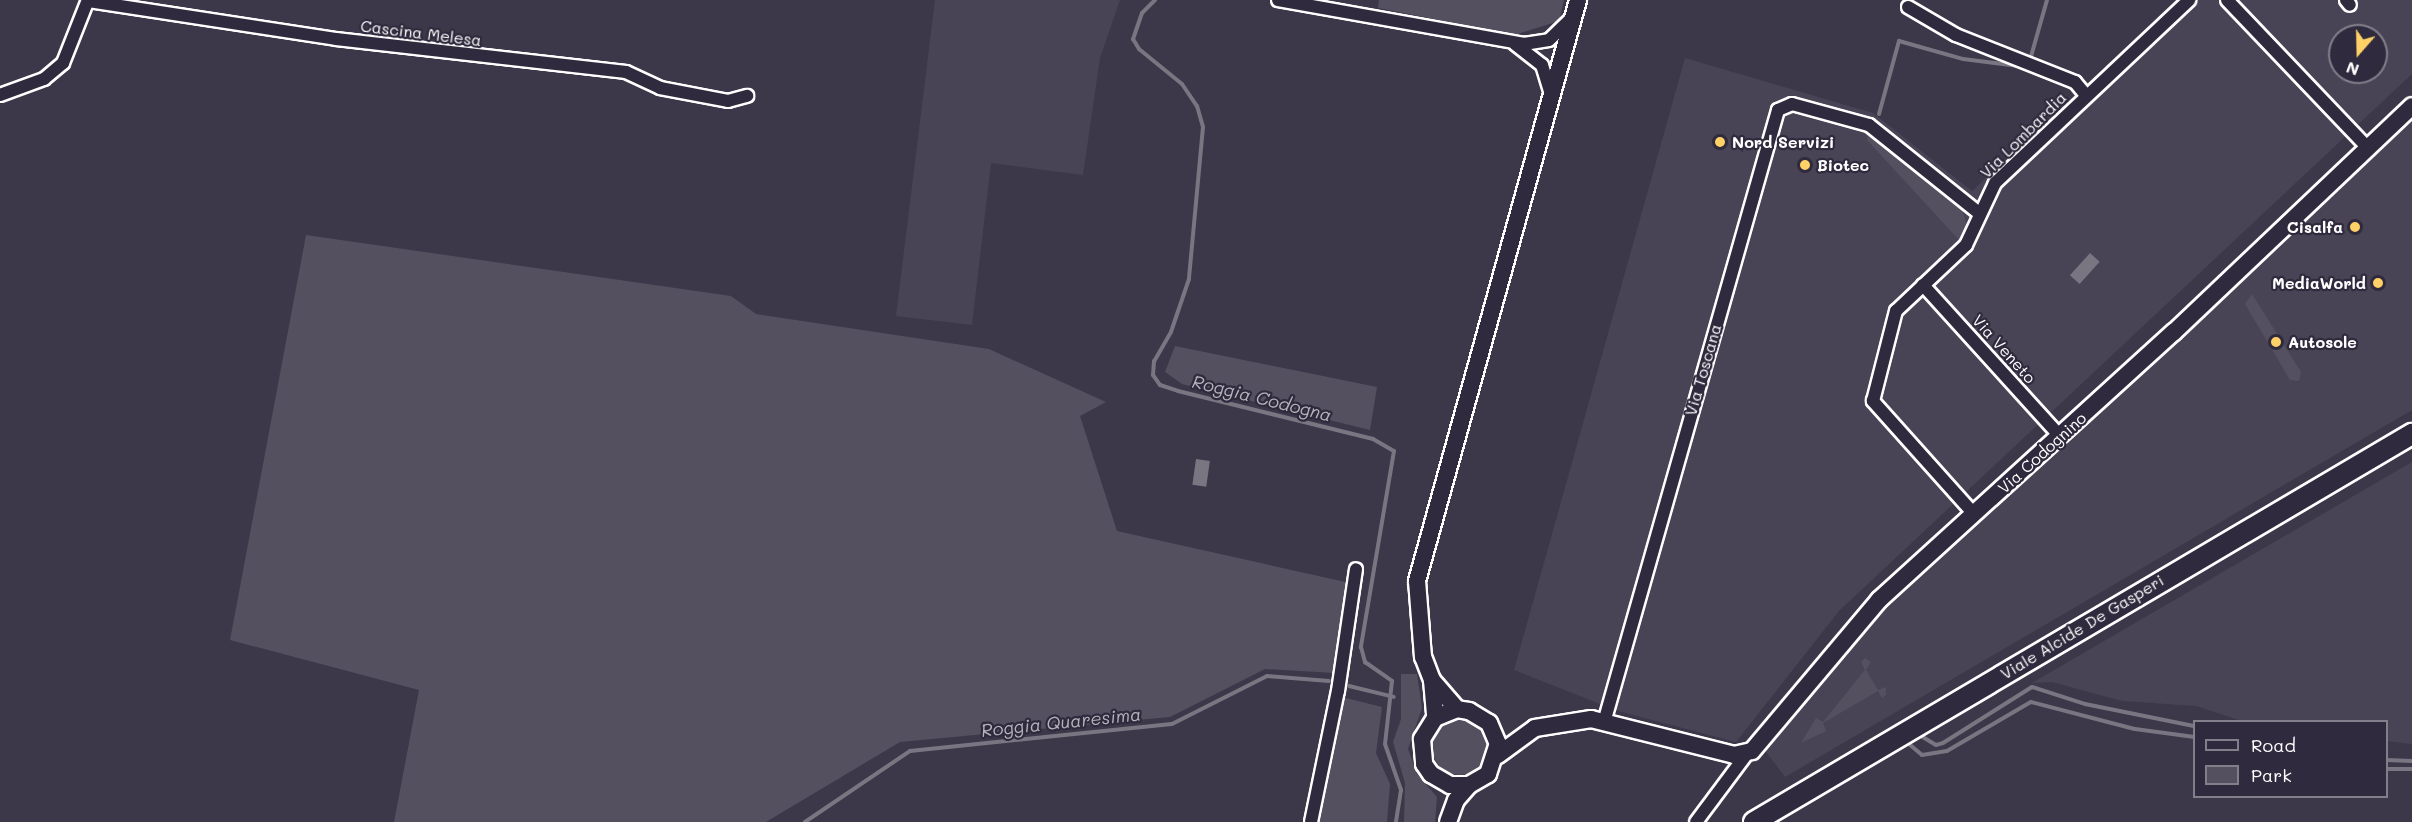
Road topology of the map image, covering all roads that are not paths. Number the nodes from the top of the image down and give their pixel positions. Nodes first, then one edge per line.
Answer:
1 (88, 0) edge
2 (1278, 0) edge
3 (2188, 0) edge
4 (2227, 0) edge
5 (1576, 7) edge
6 (1908, 7) dead end
7 (1511, 43) junction
8 (2086, 95) junction
9 (0, 96) edge
10 (747, 96) dead end
11 (1550, 99) junction
12 (2412, 106) edge
13 (2368, 148) junction
14 (1980, 214) junction
15 (1923, 285) junction
16 (2412, 434) edge
17 (2060, 436) junction
18 (1974, 514) junction
19 (1356, 569) dead end
20 (1432, 680) junction
21 (1457, 710) junction
22 (1435, 718) junction
23 (1605, 719) junction
24 (1489, 723) junction
25 (1535, 728) junction
26 (1498, 755) junction
27 (1746, 755) junction
28 (1440, 782) junction
29 (1469, 786) junction
30 (1448, 820) edge
31 (1311, 822) edge
32 (1696, 822) edge
33 (1754, 822) edge

1 - 9 street
1 - 10 street, Cascina Melesa
2 - 7 street
3 - 8 street, Via Lombardia
4 - 13 street
5 - 7 street
5 - 11 street
6 - 8 street
7 - 11 street
8 - 14 street, Via Lombardia
11 - 20 street
12 - 13 street, Via Codognino
13 - 17 street, Via Codognino
14 - 15 street, Via Lombardia
14 - 23 street, Via Toscana
15 - 17 street, Via Veneto
15 - 18 street, Via Lombardia
16 - 33 main road, Viale Alcide De Gasperi
17 - 18 street, Via Codognino
18 - 27 street, Via Codognino
19 - 31 street
20 - 21 street
20 - 22 street
21 - 22 street
21 - 24 street
22 - 28 street
23 - 25 street
23 - 27 street
24 - 25 street
24 - 26 street
25 - 26 street
26 - 29 street
27 - 32 street, Via Codognino
28 - 29 street
28 - 30 street
29 - 30 street

